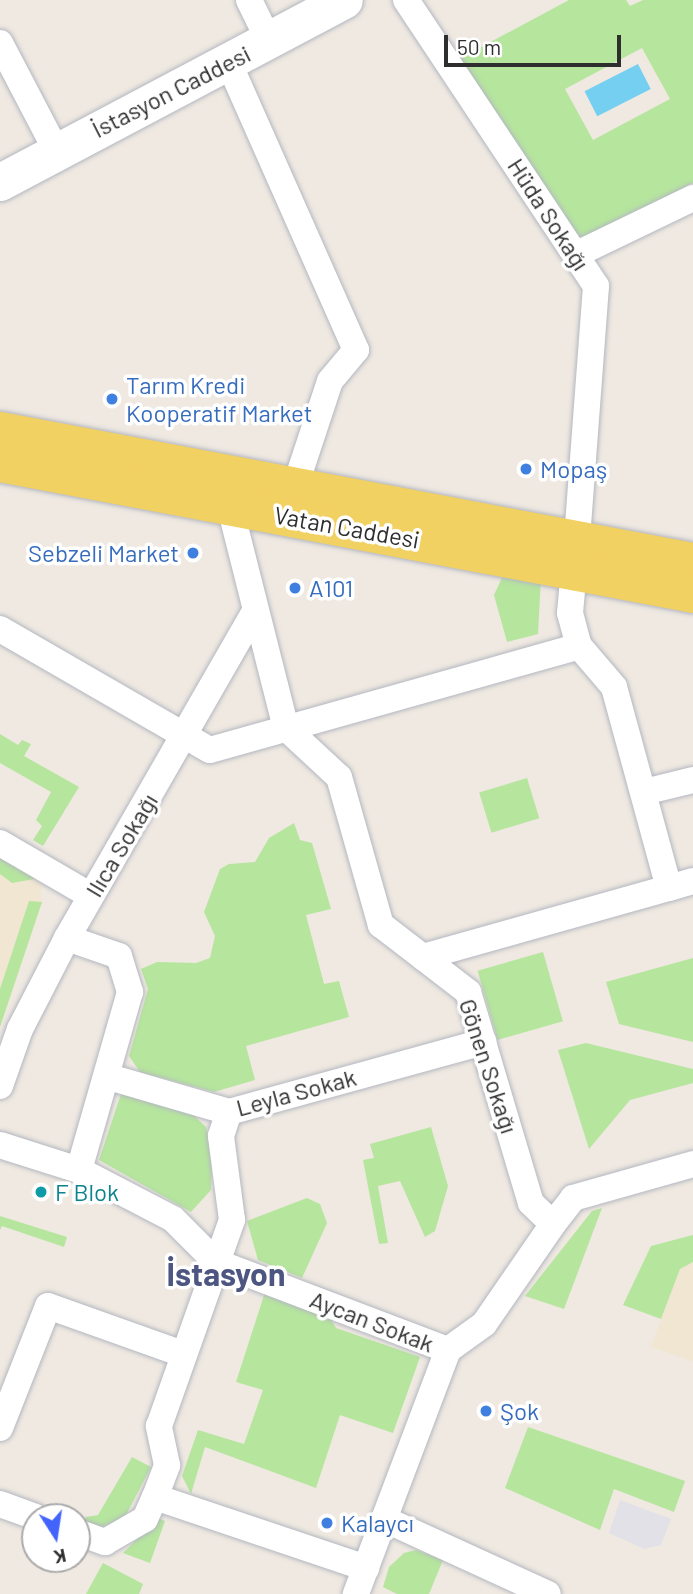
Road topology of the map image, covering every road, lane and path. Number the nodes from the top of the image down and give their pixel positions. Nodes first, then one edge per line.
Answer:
1 (248, 0) edge
2 (344, 0) edge
3 (406, 0) edge
4 (269, 41) junction
5 (0, 43) edge
6 (228, 61) junction
7 (56, 150) junction
8 (0, 182) edge
9 (693, 198) edge
10 (578, 254) junction
11 (0, 431) edge
12 (0, 463) edge
13 (295, 487) junction
14 (230, 507) junction
15 (575, 555) junction
16 (693, 562) edge
17 (693, 594) edge
18 (255, 611) junction
19 (0, 629) edge
20 (579, 646) junction
21 (286, 728) junction
22 (185, 739) junction
23 (693, 779) edge
24 (644, 792) junction
25 (0, 843) edge
26 (681, 884) edge
27 (91, 896) junction
28 (67, 938) junction
29 (423, 957) junction
30 (484, 1042) junction
31 (109, 1077) junction
32 (0, 1086) edge
33 (229, 1112) junction
34 (0, 1145) edge
35 (693, 1164) edge
36 (79, 1170) junction
37 (553, 1224) junction
38 (216, 1262) junction
39 (448, 1350) junction
40 (183, 1354) junction
41 (0, 1428) edge
42 (155, 1497) junction
43 (0, 1504) edge
44 (21, 1512) edge
45 (384, 1519) junction
46 (91, 1537) edge
47 (366, 1568) junction
48 (356, 1594) edge
49 (548, 1594) edge

1 - 4 street
2 - 4 street, İstasyon Caddesi
3 - 10 street, Hüda Sokağı
4 - 6 street, İstasyon Caddesi
5 - 7 street
6 - 7 street, İstasyon Caddesi
6 - 13 street
7 - 8 street, İstasyon Caddesi
9 - 10 street
10 - 15 street, Hüda Sokağı
11 - 13 main road, Vatan Caddesi
12 - 14 main road, Vatan Caddesi
13 - 15 main road, Vatan Caddesi
14 - 15 main road, Vatan Caddesi
14 - 18 street
15 - 16 main road, Vatan Caddesi
15 - 17 main road, Vatan Caddesi
15 - 20 street, Hüda Sokağı
18 - 21 street
18 - 22 street, Ilıca Sokağı
19 - 22 street
20 - 21 street
20 - 24 street
21 - 22 street
21 - 29 street, Gönen Sokağı
22 - 27 street, Ilıca Sokağı
23 - 24 street
24 - 26 street
25 - 27 street
26 - 29 street
27 - 28 street, Ilıca Sokağı
28 - 31 street
28 - 32 street, Ilıca Sokağı
29 - 30 street, Gönen Sokağı
30 - 33 street, Leyla Sokak
30 - 37 street, Gönen Sokağı
31 - 33 street, Leyla Sokak
31 - 36 street
33 - 38 street
34 - 36 street, Aycan Sokak
35 - 37 street
36 - 38 street, Aycan Sokak
37 - 39 street
38 - 39 street, Aycan Sokak
38 - 40 street
39 - 45 street
40 - 41 street
40 - 42 street
42 - 46 street
42 - 47 street
43 - 44 street
45 - 47 street
45 - 49 street
47 - 48 street

